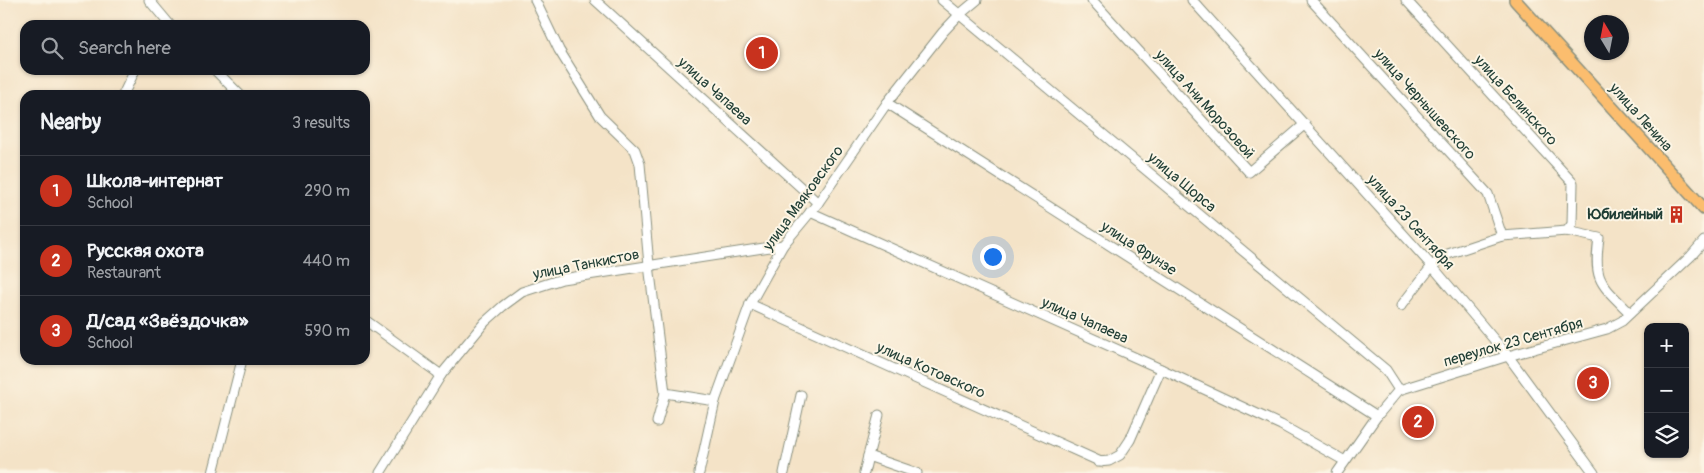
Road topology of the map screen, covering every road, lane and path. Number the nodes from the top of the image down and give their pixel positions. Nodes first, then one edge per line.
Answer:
1 (150, 0) edge
2 (536, 0) edge
3 (594, 0) edge
4 (942, 0) edge
5 (977, 0) edge
6 (1092, 0) edge
7 (1192, 0) edge
8 (1312, 0) edge
9 (1406, 0) edge
10 (1515, 0) edge
11 (959, 15) junction
12 (166, 20) edge
13 (133, 75) edge
14 (220, 75) edge
15 (125, 90) edge
16 (235, 90) edge
17 (887, 103) junction
18 (1305, 124) junction
19 (818, 203) junction
20 (1704, 209) edge
21 (810, 212) junction
22 (1567, 230) junction
23 (1502, 236) junction
24 (1704, 241) edge
25 (783, 245) junction
26 (649, 265) junction
27 (1432, 266) junction
28 (750, 304) junction
29 (1401, 306) dead end
30 (1630, 313) junction
31 (370, 324) edge
32 (1508, 356) junction
33 (241, 365) edge
34 (1160, 369) junction
35 (441, 375) junction
36 (1399, 390) junction
37 (665, 393) junction
38 (801, 395) dead end
39 (715, 401) junction
40 (879, 415) dead end
41 (1377, 416) junction
42 (657, 422) dead end
43 (868, 456) junction
44 (1345, 462) junction
45 (213, 473) edge
46 (380, 473) edge
47 (699, 473) edge
48 (784, 473) edge
49 (864, 473) edge
50 (917, 473) edge
51 (1337, 473) edge
52 (1594, 473) edge

1 - 12 street
2 - 26 street, улица Танкистов
3 - 19 street, улица Чапаева
4 - 11 street, улица Щорса
5 - 11 street, улица Маяковского
6 - 18 street, улица Ани Морозовой
7 - 18 street, улица 23 Сентября
8 - 23 street, улица Чернышевского
9 - 22 street, улица Белинского
10 - 20 main road, улица Ленина
11 - 17 street, улица Маяковского
11 - 36 street, улица Щорса
13 - 15 street
14 - 16 street
17 - 19 street, улица Маяковского
17 - 41 street, улица Фрунзе
18 - 27 street, улица 23 Сентября
19 - 21 street, улица Маяковского
21 - 25 street, улица Маяковского
21 - 34 street, улица Чапаева
22 - 23 street
22 - 30 street
23 - 27 street
24 - 30 street, переулок 23 Сентября
25 - 26 street
25 - 28 street, улица Маяковского
26 - 35 street, улица Танкистов
26 - 37 street
27 - 29 street
27 - 32 street, улица 23 Сентября
28 - 34 street, улица Котовского
28 - 39 street, улица Маяковского
30 - 32 street, переулок 23 Сентября
31 - 35 street
32 - 36 street, переулок 23 Сентября
32 - 52 street, улица 23 Сентября
33 - 45 street
34 - 44 street, улица Чапаева
35 - 46 street, улица Танкистов
36 - 41 street
37 - 39 street
37 - 42 street
38 - 48 street
39 - 47 street, улица Маяковского
40 - 43 street
41 - 44 street
43 - 49 street
43 - 50 street
44 - 51 street

